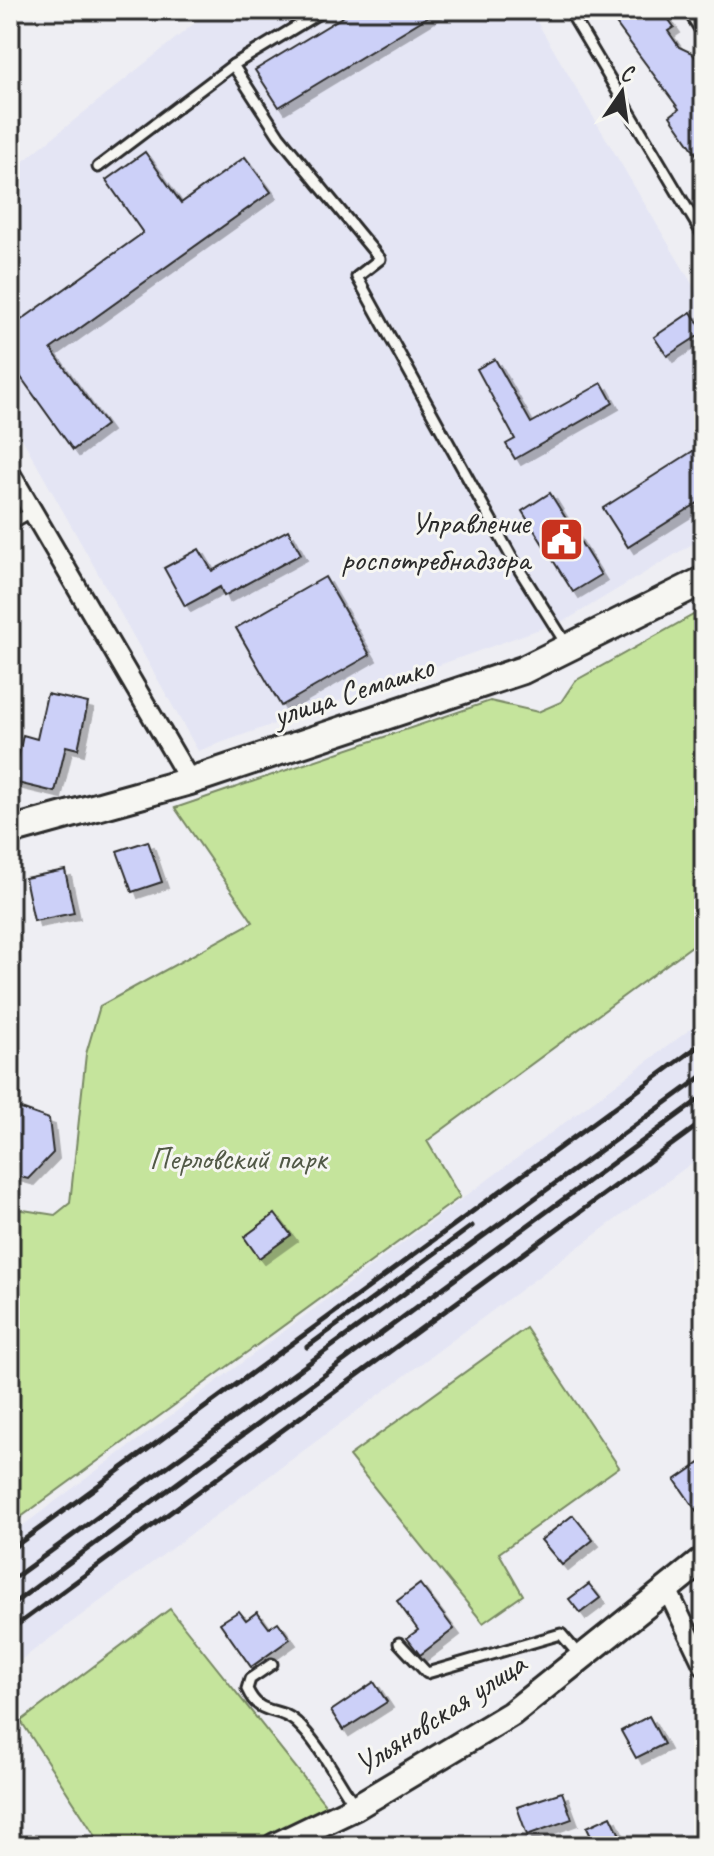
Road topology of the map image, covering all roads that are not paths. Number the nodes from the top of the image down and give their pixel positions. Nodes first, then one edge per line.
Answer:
1 (324, 10) edge
2 (569, 10) edge
3 (693, 10) edge
4 (704, 27) edge
5 (233, 65) junction
6 (98, 167) dead end
7 (704, 237) edge
8 (10, 473) edge
9 (33, 511) junction
10 (10, 524) edge
11 (704, 580) edge
12 (570, 650) junction
13 (190, 781) junction
14 (10, 831) edge
15 (704, 1559) edge
16 (666, 1587) junction
17 (399, 1643) dead end
18 (581, 1657) junction
19 (272, 1664) dead end
20 (704, 1666) edge
21 (356, 1807) junction
22 (275, 1846) edge

1 - 5 lane
2 - 7 lane
3 - 4 street
5 - 6 lane
5 - 12 lane
8 - 9 street
9 - 10 lane
9 - 13 street
11 - 12 main road, улица Семашко
12 - 13 main road, улица Семашко
13 - 14 main road, улица Семашко
15 - 16 street, Ульяновская улица
16 - 18 street, Ульяновская улица
16 - 20 street
17 - 18 lane
18 - 21 street, Ульяновская улица
19 - 21 lane
21 - 22 street, Ульяновская улица

